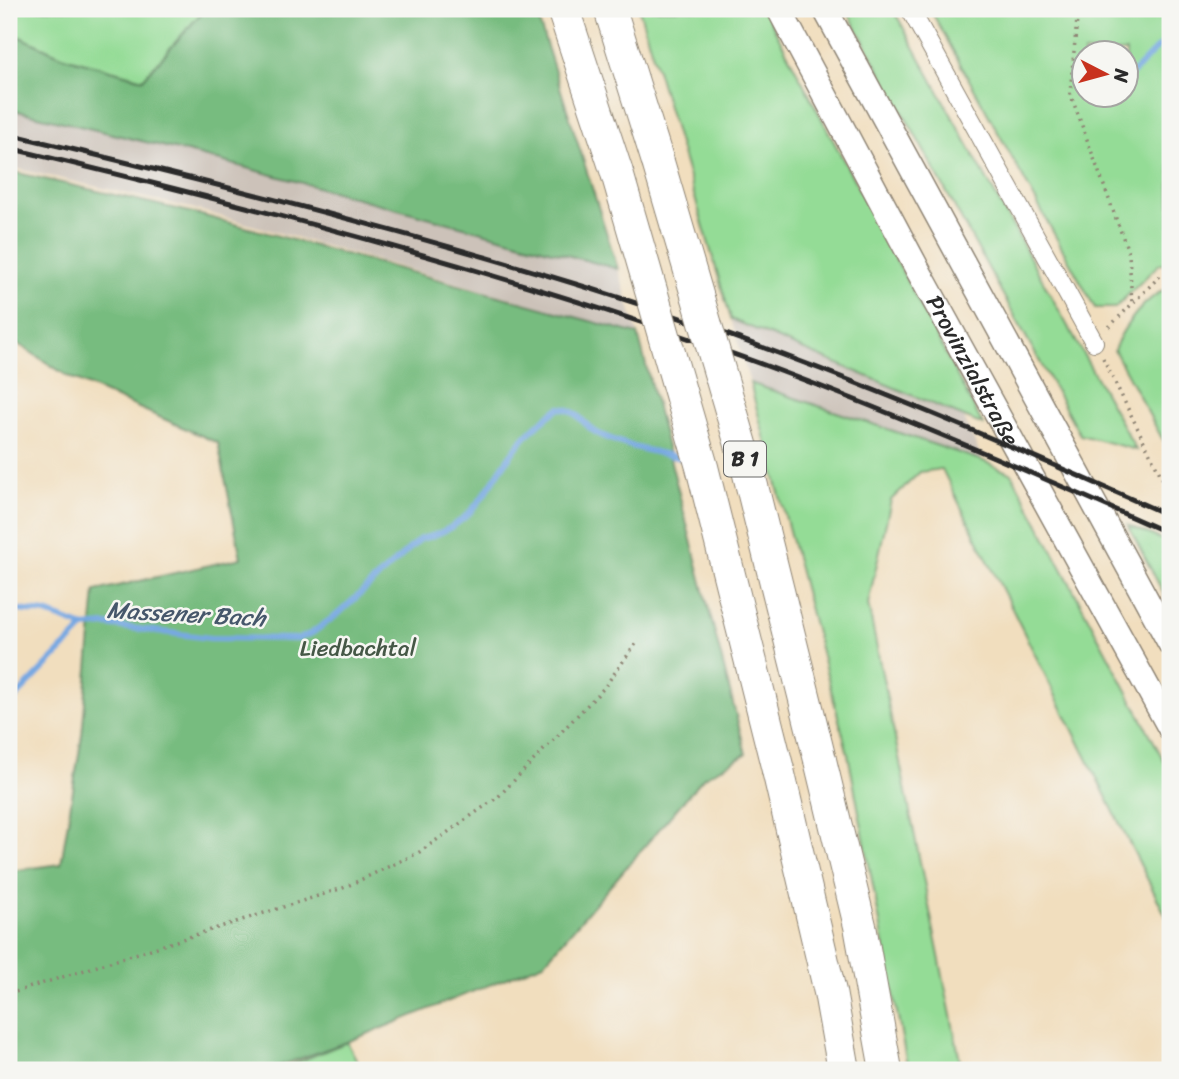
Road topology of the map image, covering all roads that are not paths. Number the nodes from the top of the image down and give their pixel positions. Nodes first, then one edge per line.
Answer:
1 (563, 9) edge
2 (610, 9) edge
3 (779, 9) edge
4 (825, 9) edge
5 (910, 9) edge
6 (1094, 342) road end
7 (1170, 643) edge
8 (1170, 728) edge
9 (844, 1070) edge
10 (886, 1070) edge

1 - 9 highway, B 1, bridge
2 - 10 highway, B 1, bridge
3 - 8 main road, Provinzialstraße
4 - 7 main road, Provinzialstraße
5 - 6 street

